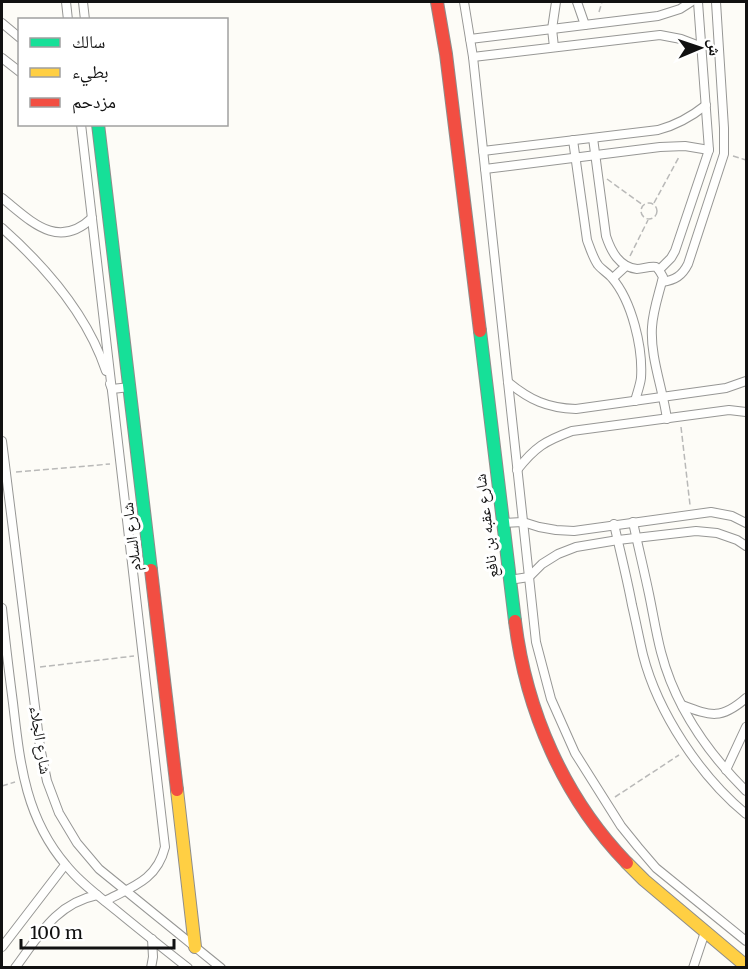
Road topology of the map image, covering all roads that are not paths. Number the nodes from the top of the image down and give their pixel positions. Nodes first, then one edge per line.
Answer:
1 (66, 2) edge
2 (83, 2) edge
3 (437, 2) edge
4 (464, 2) edge
5 (556, 2) edge
6 (577, 2) edge
7 (691, 2) edge
8 (698, 2) edge
9 (716, 2) edge
10 (68, 18) edge
11 (85, 18) edge
12 (2, 23) edge
13 (585, 25) junction
14 (552, 29) junction
15 (18, 36) edge
16 (470, 39) junction
17 (702, 46) junction
18 (554, 47) junction
19 (473, 57) junction
20 (2, 58) edge
21 (18, 70) edge
22 (706, 105) junction
23 (81, 126) edge
24 (98, 126) edge
25 (593, 138) junction
26 (573, 140) junction
27 (709, 150) junction
28 (483, 151) junction
29 (595, 155) junction
30 (576, 157) junction
31 (485, 169) junction
32 (2, 198) edge
33 (92, 218) junction
34 (2, 228) edge
35 (626, 266) junction
36 (659, 270) junction
37 (613, 278) junction
38 (662, 282) junction
39 (747, 381) edge
40 (508, 382) junction
41 (130, 387) junction
42 (112, 389) junction
43 (664, 397) junction
44 (635, 401) junction
45 (747, 412) edge
46 (667, 419) junction
47 (2, 441) edge
48 (517, 471) junction
49 (523, 522) junction
50 (633, 522) junction
51 (502, 523) junction
52 (747, 523) edge
53 (614, 524) junction
54 (636, 538) junction
55 (618, 540) junction
56 (747, 546) edge
57 (529, 577) junction
58 (509, 580) junction
59 (2, 608) edge
60 (747, 698) edge
61 (682, 705) junction
62 (747, 727) edge
63 (726, 770) junction
64 (747, 791) edge
65 (747, 814) edge
66 (65, 865) junction
67 (125, 891) junction
68 (101, 898) junction
69 (705, 932) junction
70 (2, 934) edge
71 (12, 934) junction
72 (152, 939) junction
73 (747, 941) edge
74 (2, 947) edge
75 (195, 947) junction
76 (747, 966) edge
77 (15, 968) edge
78 (151, 968) edge
79 (188, 968) edge
80 (221, 968) edge
81 (693, 968) edge

1 - 10 street
2 - 11 street
3 - 51 street, شارع عقبه بن نافع
4 - 16 street
5 - 14 street
6 - 13 street
7 - 13 street
8 - 17 street
9 - 38 street
12 - 15 street
13 - 14 street
14 - 16 street
14 - 18 street
16 - 19 street
17 - 18 street
17 - 22 street
18 - 19 street
19 - 28 street
20 - 21 street
22 - 25 street
22 - 27 street
23 - 33 street, شارع السلام
24 - 41 street, شارع السلام
25 - 26 street
25 - 29 street
26 - 28 street
26 - 30 street
27 - 29 street
27 - 36 street
28 - 31 street
29 - 30 street
29 - 35 street
30 - 31 street
30 - 37 street
31 - 40 street
32 - 33 street
33 - 42 street, شارع السلام
34 - 42 street
35 - 36 street
35 - 37 street
36 - 38 street
37 - 44 street
38 - 43 street
39 - 43 street
40 - 44 street
40 - 48 street
41 - 42 street
41 - 75 street, شارع السلام
42 - 67 street, شارع السلام
43 - 44 street
43 - 46 street
45 - 46 street
46 - 48 street
47 - 67 street, شارع الجلاء
48 - 49 street
49 - 51 street
49 - 53 street
49 - 57 street
50 - 52 street
50 - 53 street
50 - 54 street
51 - 58 street, شارع عقبه بن نافع
53 - 55 street
54 - 55 street
54 - 56 street
54 - 61 street
55 - 57 street
55 - 65 street
57 - 58 street
57 - 73 street
58 - 69 street, شارع عقبه بن نافع
59 - 66 street, شارع الجلاء
60 - 61 street
61 - 63 street
62 - 63 street
63 - 64 street
66 - 68 street, شارع الجلاء
66 - 71 street
67 - 68 street, شارع السلام
67 - 75 street, شارع الجلاء
68 - 72 street, شارع الجلاء
68 - 77 street, شارع السلام
69 - 76 street, شارع عقبه بن نافع
69 - 81 street
70 - 71 street
71 - 74 street
72 - 78 street
72 - 79 street, شارع الجلاء
75 - 80 street, شارع الجلاء

